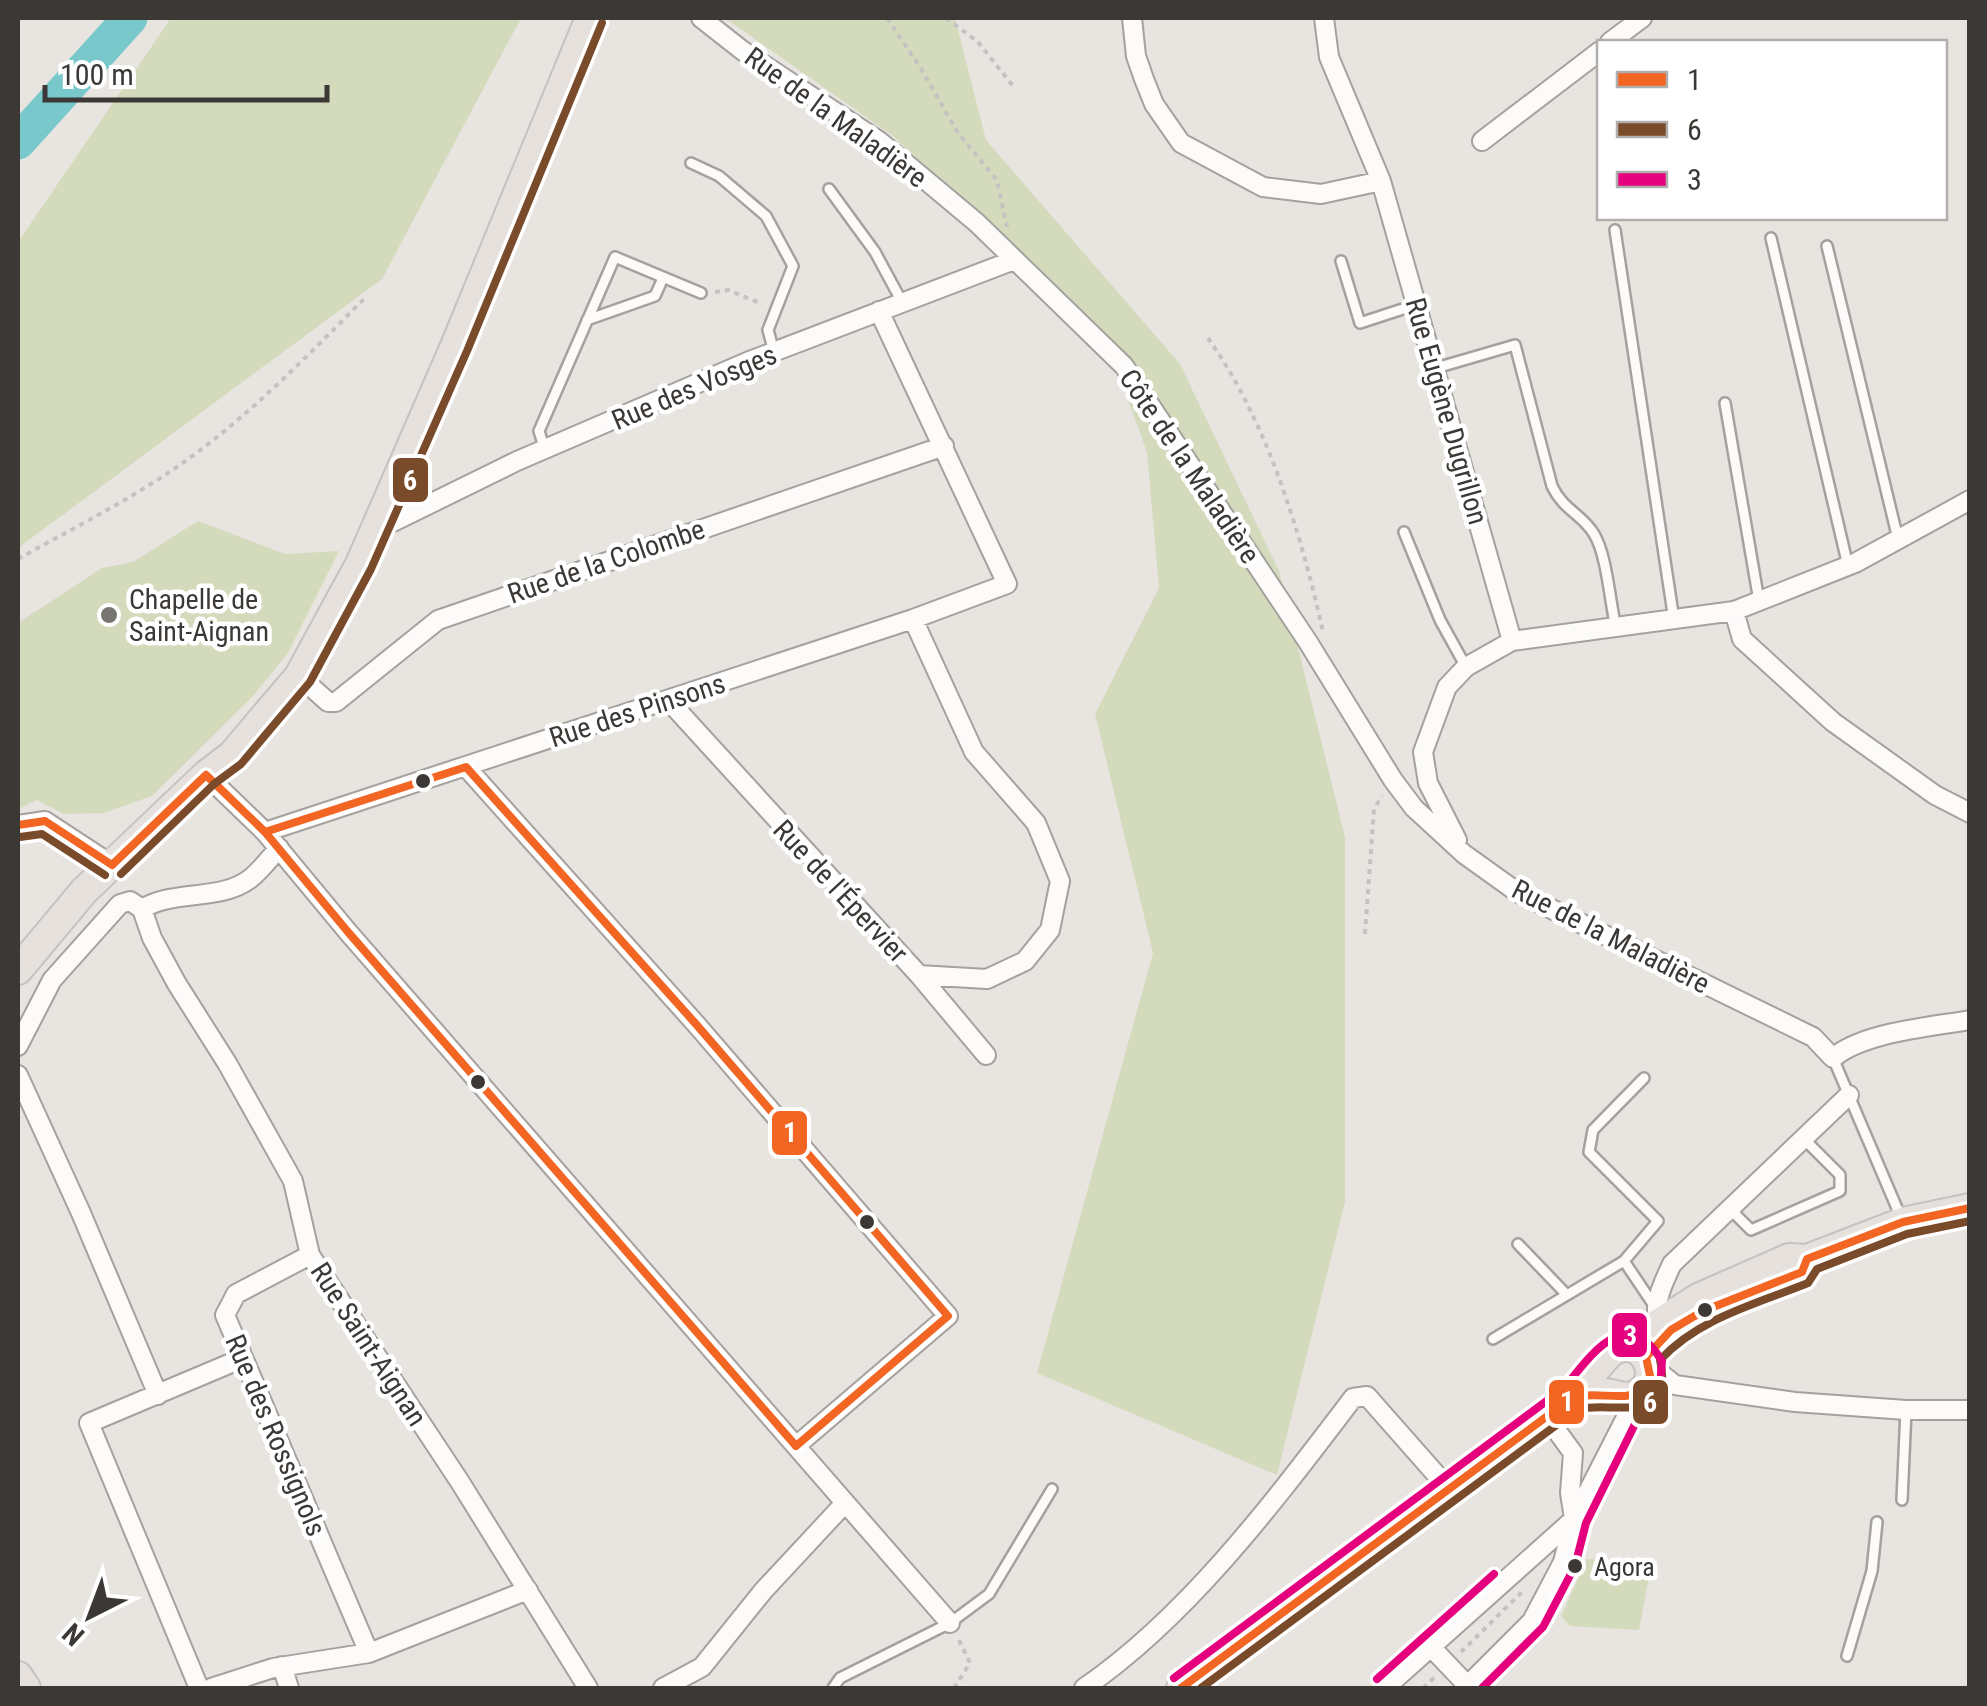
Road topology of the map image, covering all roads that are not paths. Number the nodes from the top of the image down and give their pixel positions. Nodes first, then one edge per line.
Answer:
1 (590, 18) edge
2 (700, 18) edge
3 (1132, 18) edge
4 (1324, 18) edge
5 (1642, 18) edge
6 (1613, 40) edge
7 (1597, 52) edge
8 (1482, 141) dead end
9 (691, 163) dead end
10 (1380, 181) junction
11 (829, 188) dead end
12 (1615, 230) dead end
13 (1771, 238) dead end
14 (1827, 246) dead end
15 (1014, 260) junction
16 (1341, 261) dead end
17 (663, 278) junction
18 (700, 293) road end
19 (902, 302) junction
20 (1418, 304) junction
21 (879, 312) junction
22 (587, 320) junction
23 (774, 352) junction
24 (1436, 368) junction
25 (1725, 403) dead end
26 (944, 446) junction
27 (545, 450) junction
28 (1970, 500) edge
29 (380, 520) junction
30 (1404, 532) dead end
31 (1898, 539) junction
32 (1848, 566) junction
33 (1759, 601) junction
34 (1734, 611) junction
35 (914, 618) junction
36 (1674, 620) junction
37 (1616, 628) junction
38 (1316, 638) joint
39 (1512, 641) junction
40 (1466, 667) junction
41 (299, 676) junction
42 (668, 700) junction
43 (466, 767) junction
44 (206, 776) junction
45 (1970, 813) edge
46 (18, 825) edge
47 (265, 832) junction
48 (278, 848) junction
49 (1464, 854) junction
50 (112, 865) junction
51 (142, 909) junction
52 (18, 970) edge
53 (918, 975) junction
54 (1970, 1020) edge
55 (18, 1046) edge
56 (986, 1055) dead end
57 (1833, 1058) junction
58 (18, 1075) edge
59 (1644, 1078) dead end
60 (1849, 1095) junction
61 (1804, 1138) junction
62 (1970, 1208) edge
63 (1730, 1210) junction
64 (1903, 1222) junction
65 (1518, 1244) dead end
66 (310, 1255) junction
67 (1624, 1261) junction
68 (1567, 1295) junction
69 (1493, 1340) dead end
70 (243, 1358) junction
71 (1646, 1368) junction
72 (158, 1395) junction
73 (1572, 1397) junction
74 (1906, 1410) junction
75 (1970, 1410) edge
76 (1546, 1416) junction
77 (796, 1446) junction
78 (1052, 1489) dead end
79 (1449, 1489) junction
80 (1902, 1500) dead end
81 (846, 1503) junction
82 (1574, 1519) junction
83 (1877, 1522) dead end
84 (528, 1590) junction
85 (950, 1623) junction
86 (1430, 1646) junction
87 (370, 1653) junction
88 (1847, 1656) dead end
89 (282, 1666) junction
90 (18, 1676) edge
91 (1473, 1685) edge
92 (26, 1688) edge
93 (199, 1688) edge
94 (211, 1688) edge
95 (289, 1688) edge
96 (588, 1688) edge
97 (663, 1688) edge
98 (833, 1688) edge
99 (1084, 1688) edge
100 (1180, 1688) edge
101 (1385, 1688) edge

1 - 29 main road
2 - 15 street, Rue de la Maladière
3 - 10 street
4 - 10 street, Rue Eugène Dugrillon
5 - 6 street
7 - 8 street
9 - 23 lane
10 - 20 street, Rue Eugène Dugrillon
11 - 19 lane
12 - 36 lane
13 - 32 lane
14 - 31 lane
15 - 19 street, Rue des Vosges
15 - 38 street, Côte de la Maladière
16 - 20 lane
17 - 18 lane
17 - 22 lane
17 - 22 lane
19 - 21 street, Rue des Vosges
20 - 24 street, Rue Eugène Dugrillon
21 - 23 street, Rue des Vosges
21 - 26 street
22 - 27 lane
23 - 27 street, Rue des Vosges
24 - 37 lane
24 - 39 street, Rue Eugène Dugrillon
25 - 33 lane
26 - 35 street, Rue des Pinsons
26 - 41 street, Rue de la Colombe
27 - 29 street, Rue des Vosges
28 - 31 street
29 - 41 main road
30 - 40 lane
31 - 32 street
32 - 33 street
33 - 34 street
34 - 36 street
34 - 45 street
35 - 42 street, Rue des Pinsons
35 - 53 street, Rue de l'Épervier
36 - 37 street
37 - 39 street
38 - 49 street, Rue de la Maladière
39 - 40 street
40 - 49 street
41 - 44 main road
42 - 43 street, Rue des Pinsons
42 - 53 street, Rue de l'Épervier
43 - 47 street, Rue des Pinsons
43 - 77 street
44 - 47 street
44 - 50 main road
46 - 50 street
47 - 48 street
48 - 51 street
48 - 77 street
49 - 57 street, Rue de la Maladière
50 - 52 main road
51 - 55 street
51 - 66 street, Rue Saint-Aignan
53 - 56 street
54 - 57 street
57 - 60 lane
58 - 72 street
59 - 67 lane
60 - 61 street
60 - 64 lane
61 - 63 street
61 - 63 lane
62 - 64 main road
63 - 71 street
64 - 71 main road
65 - 68 lane
66 - 70 street, Rue des Rossignols
66 - 84 street, Rue Saint-Aignan
67 - 68 lane
67 - 71 lane
68 - 69 lane
70 - 72 street
70 - 87 street, Rue des Rossignols
71 - 73 main road
71 - 73 main road
71 - 74 street
71 - 82 street
72 - 93 street
73 - 76 main road
74 - 75 street
74 - 80 lane
76 - 79 main road
76 - 82 street
77 - 81 street
78 - 85 lane
79 - 99 street
79 - 100 main road
81 - 85 street
81 - 97 street
82 - 86 street
82 - 91 street
83 - 88 lane
84 - 87 street
84 - 96 street, Rue Saint-Aignan
85 - 98 lane
86 - 91 street
86 - 101 street
87 - 89 street
89 - 94 street
89 - 95 street
90 - 92 main road

